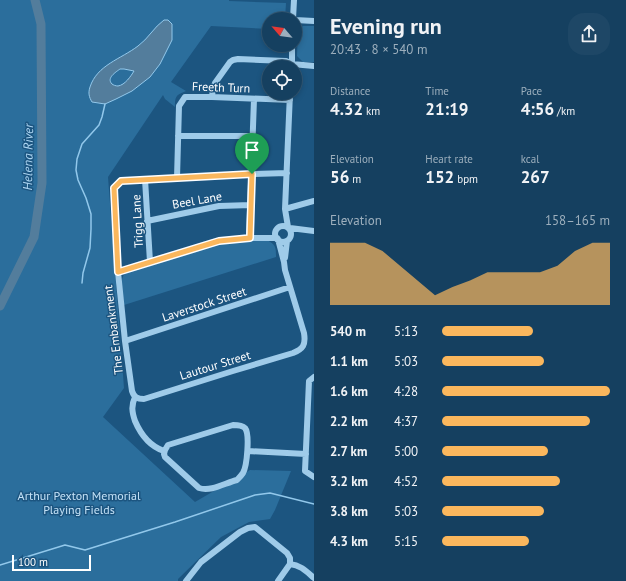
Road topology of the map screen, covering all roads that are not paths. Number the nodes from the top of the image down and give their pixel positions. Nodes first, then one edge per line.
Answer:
1 (294, 0) edge
2 (294, 12) edge
3 (302, 19) edge
4 (314, 20) edge
5 (262, 60) edge
6 (302, 66) edge
7 (314, 66) edge
8 (212, 97) junction
9 (254, 99) junction
10 (262, 99) edge
11 (290, 100) edge
12 (178, 136) junction
13 (253, 136) junction
14 (287, 173) junction
15 (252, 174) junction
16 (176, 178) junction
17 (145, 179) junction
18 (314, 202) edge
19 (251, 205) junction
20 (285, 209) junction
21 (147, 221) junction
22 (278, 228) junction
23 (289, 228) junction
24 (306, 231) junction
25 (314, 231) edge
26 (250, 238) junction
27 (257, 238) junction
28 (277, 239) junction
29 (289, 239) junction
30 (150, 262) junction
31 (284, 262) junction
32 (118, 272) junction
33 (290, 287) junction
34 (125, 341) junction
35 (314, 377) edge
36 (135, 397) junction
37 (164, 451) junction
38 (248, 451) junction
39 (306, 454) junction
40 (314, 477) edge
41 (290, 564) junction
42 (314, 578) edge
43 (186, 581) edge
44 (278, 581) edge

1 - 2 street
3 - 4 street
5 - 8 street
6 - 7 street
8 - 9 street, Freeth Turn
8 - 12 street, Freeth Turn
9 - 10 street, Freeth Turn
9 - 13 street
11 - 14 street
12 - 13 street
12 - 16 street, Freeth Turn
13 - 15 street
14 - 15 street, The Embankment
14 - 20 street
15 - 16 street, The Embankment
15 - 19 street
16 - 17 street, The Embankment
17 - 21 street, Trigg Lane
17 - 32 street, The Embankment
18 - 20 street
19 - 21 street, Beel Lane
19 - 26 street
20 - 22 street
20 - 23 street
21 - 30 street, Trigg Lane
22 - 23 street
22 - 27 street
22 - 28 street
23 - 24 street
23 - 29 street
24 - 25 street
24 - 29 street
26 - 27 street
26 - 30 street
27 - 28 street
28 - 29 street
28 - 31 street
29 - 31 street
30 - 32 street
31 - 33 street
32 - 34 street, The Embankment
33 - 34 street, Laverstock Street
33 - 36 street, Lautour Street
34 - 36 street, The Embankment
35 - 39 street
36 - 37 street, The Embankment
37 - 38 street
37 - 38 street
38 - 39 street
39 - 40 street
41 - 42 street
41 - 43 street
41 - 44 street

